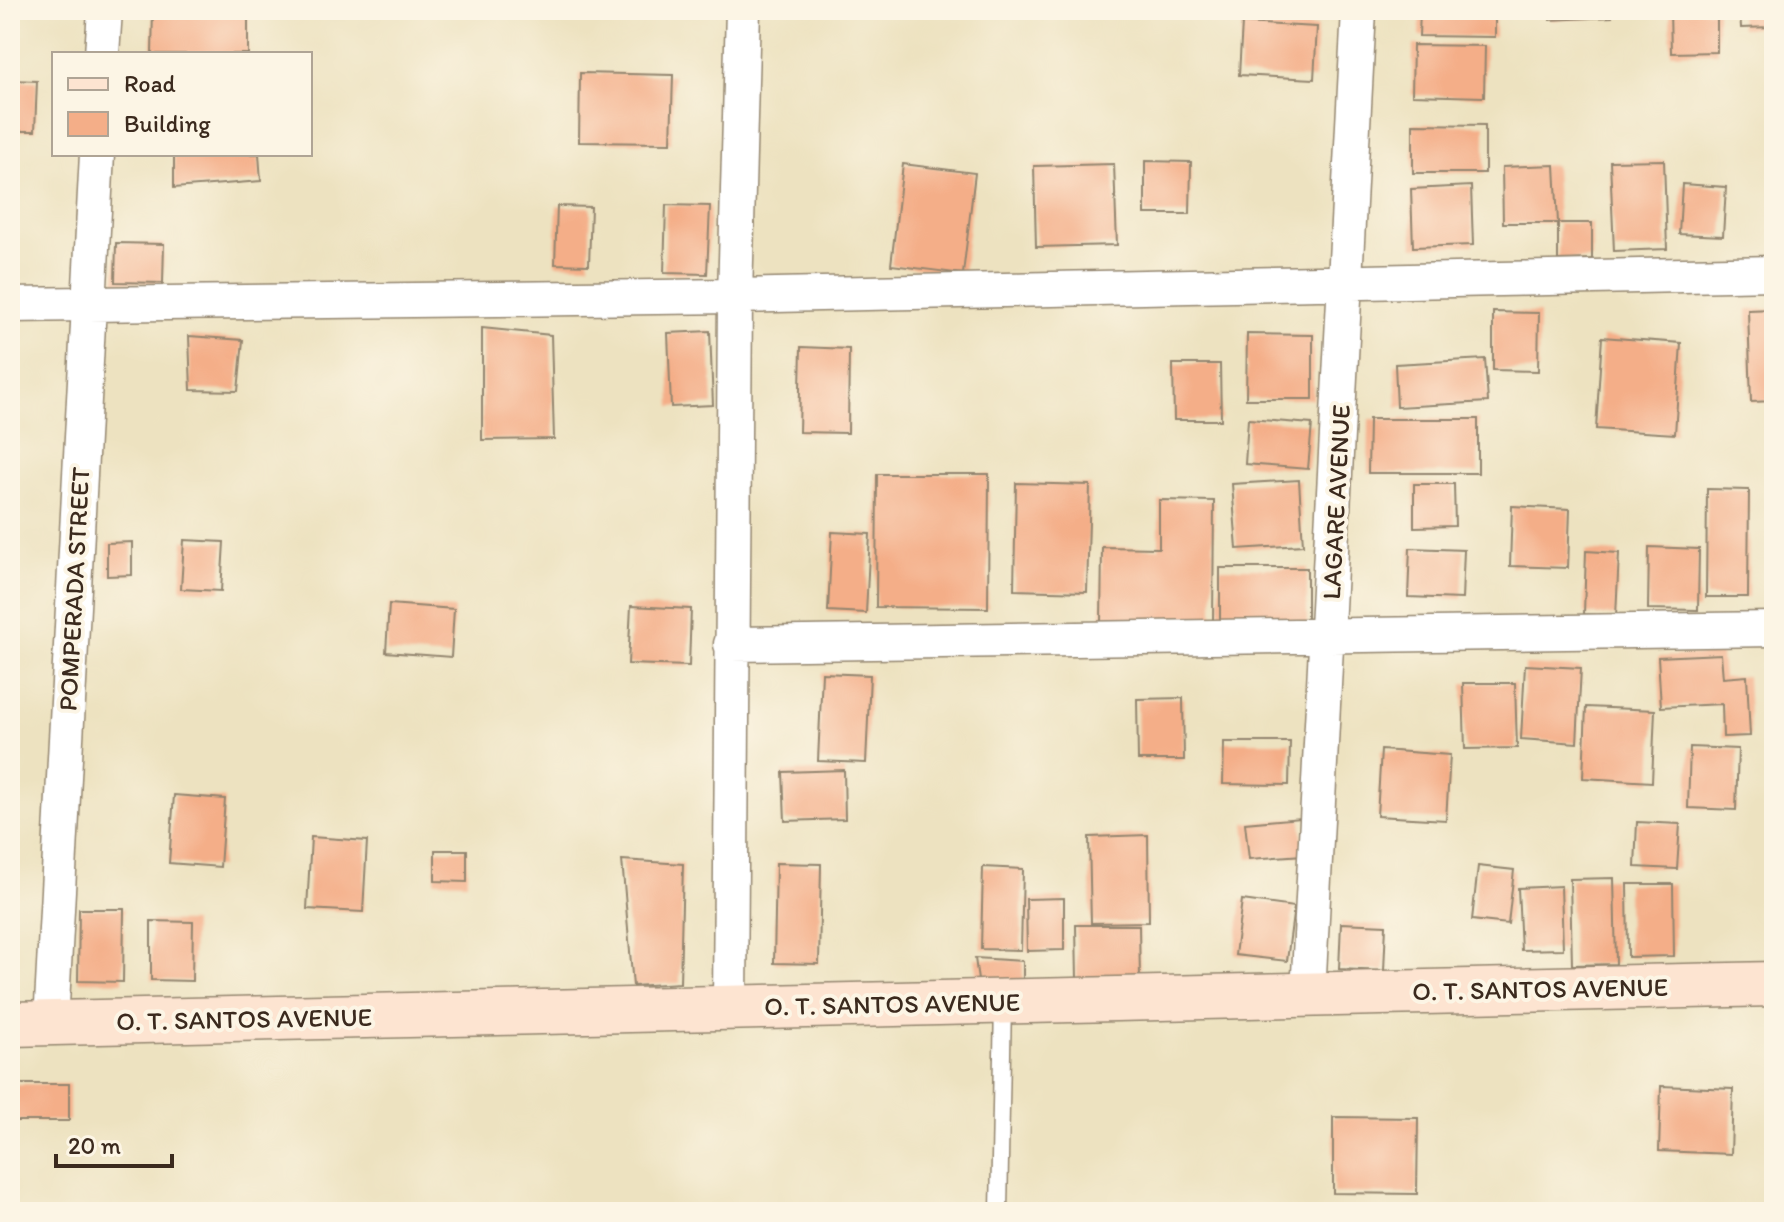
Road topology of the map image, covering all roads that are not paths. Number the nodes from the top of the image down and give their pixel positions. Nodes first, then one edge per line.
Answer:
1 (105, 10) edge
2 (743, 10) edge
3 (1359, 10) edge
4 (102, 52) edge
5 (97, 156) edge
6 (1774, 273) edge
7 (1347, 282) junction
8 (735, 296) junction
9 (89, 304) junction
10 (10, 305) edge
11 (1774, 629) edge
12 (1329, 635) junction
13 (731, 644) junction
14 (1774, 984) edge
15 (1308, 994) junction
16 (1003, 1001) junction
17 (730, 1007) junction
18 (30, 1024) edge
19 (999, 1211) edge

1 - 4 street
2 - 8 street
3 - 7 street, LAGARE AVENUE
5 - 9 street, POMPERADA STREET
6 - 7 street
7 - 8 street
7 - 12 street, LAGARE AVENUE
8 - 9 street
8 - 13 street
9 - 10 street
9 - 18 street, POMPERADA STREET
11 - 12 street
12 - 13 street
12 - 15 street, LAGARE AVENUE
13 - 17 street
14 - 15 street, O. T. SANTOS AVENUE
15 - 16 street, O. T. SANTOS AVENUE
16 - 17 street, O. T. SANTOS AVENUE
16 - 19 lane
17 - 18 street, O. T. SANTOS AVENUE

